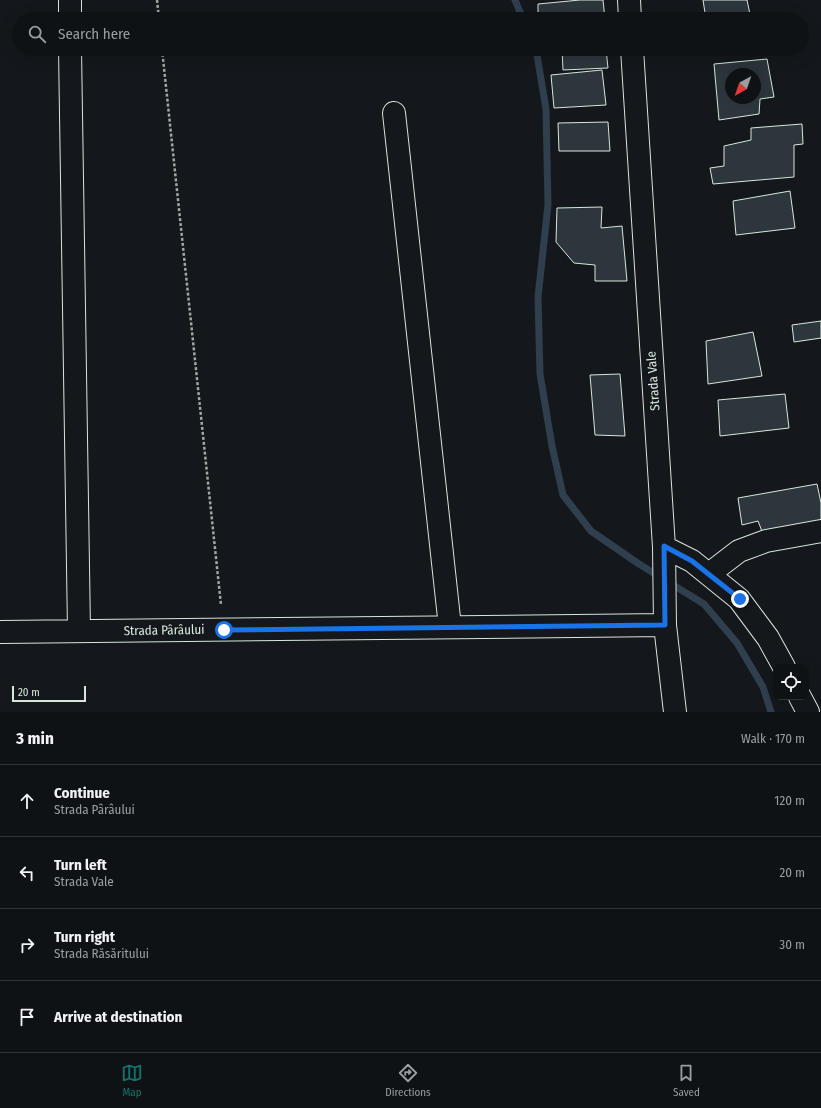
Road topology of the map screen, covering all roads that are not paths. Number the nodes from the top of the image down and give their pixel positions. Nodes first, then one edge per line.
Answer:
1 (70, 0) edge
2 (629, 0) edge
3 (70, 12) edge
4 (630, 12) edge
5 (70, 56) edge
6 (632, 56) edge
7 (394, 113) dead end
8 (821, 531) edge
9 (664, 556) junction
10 (708, 574) junction
11 (665, 625) junction
12 (450, 627) junction
13 (0, 632) edge
14 (78, 632) junction
15 (782, 664) edge
16 (802, 700) edge
17 (675, 712) edge
18 (808, 712) edge

1 - 3 street
2 - 4 street
5 - 14 street
6 - 9 street, Strada Vale
7 - 12 street
8 - 10 street
9 - 10 street
9 - 11 street, Strada Vale
10 - 15 street
11 - 12 street, Strada Pârâului
11 - 17 street, Strada Vale
12 - 14 street, Strada Pârâului
13 - 14 street, Strada Pârâului
16 - 18 street

